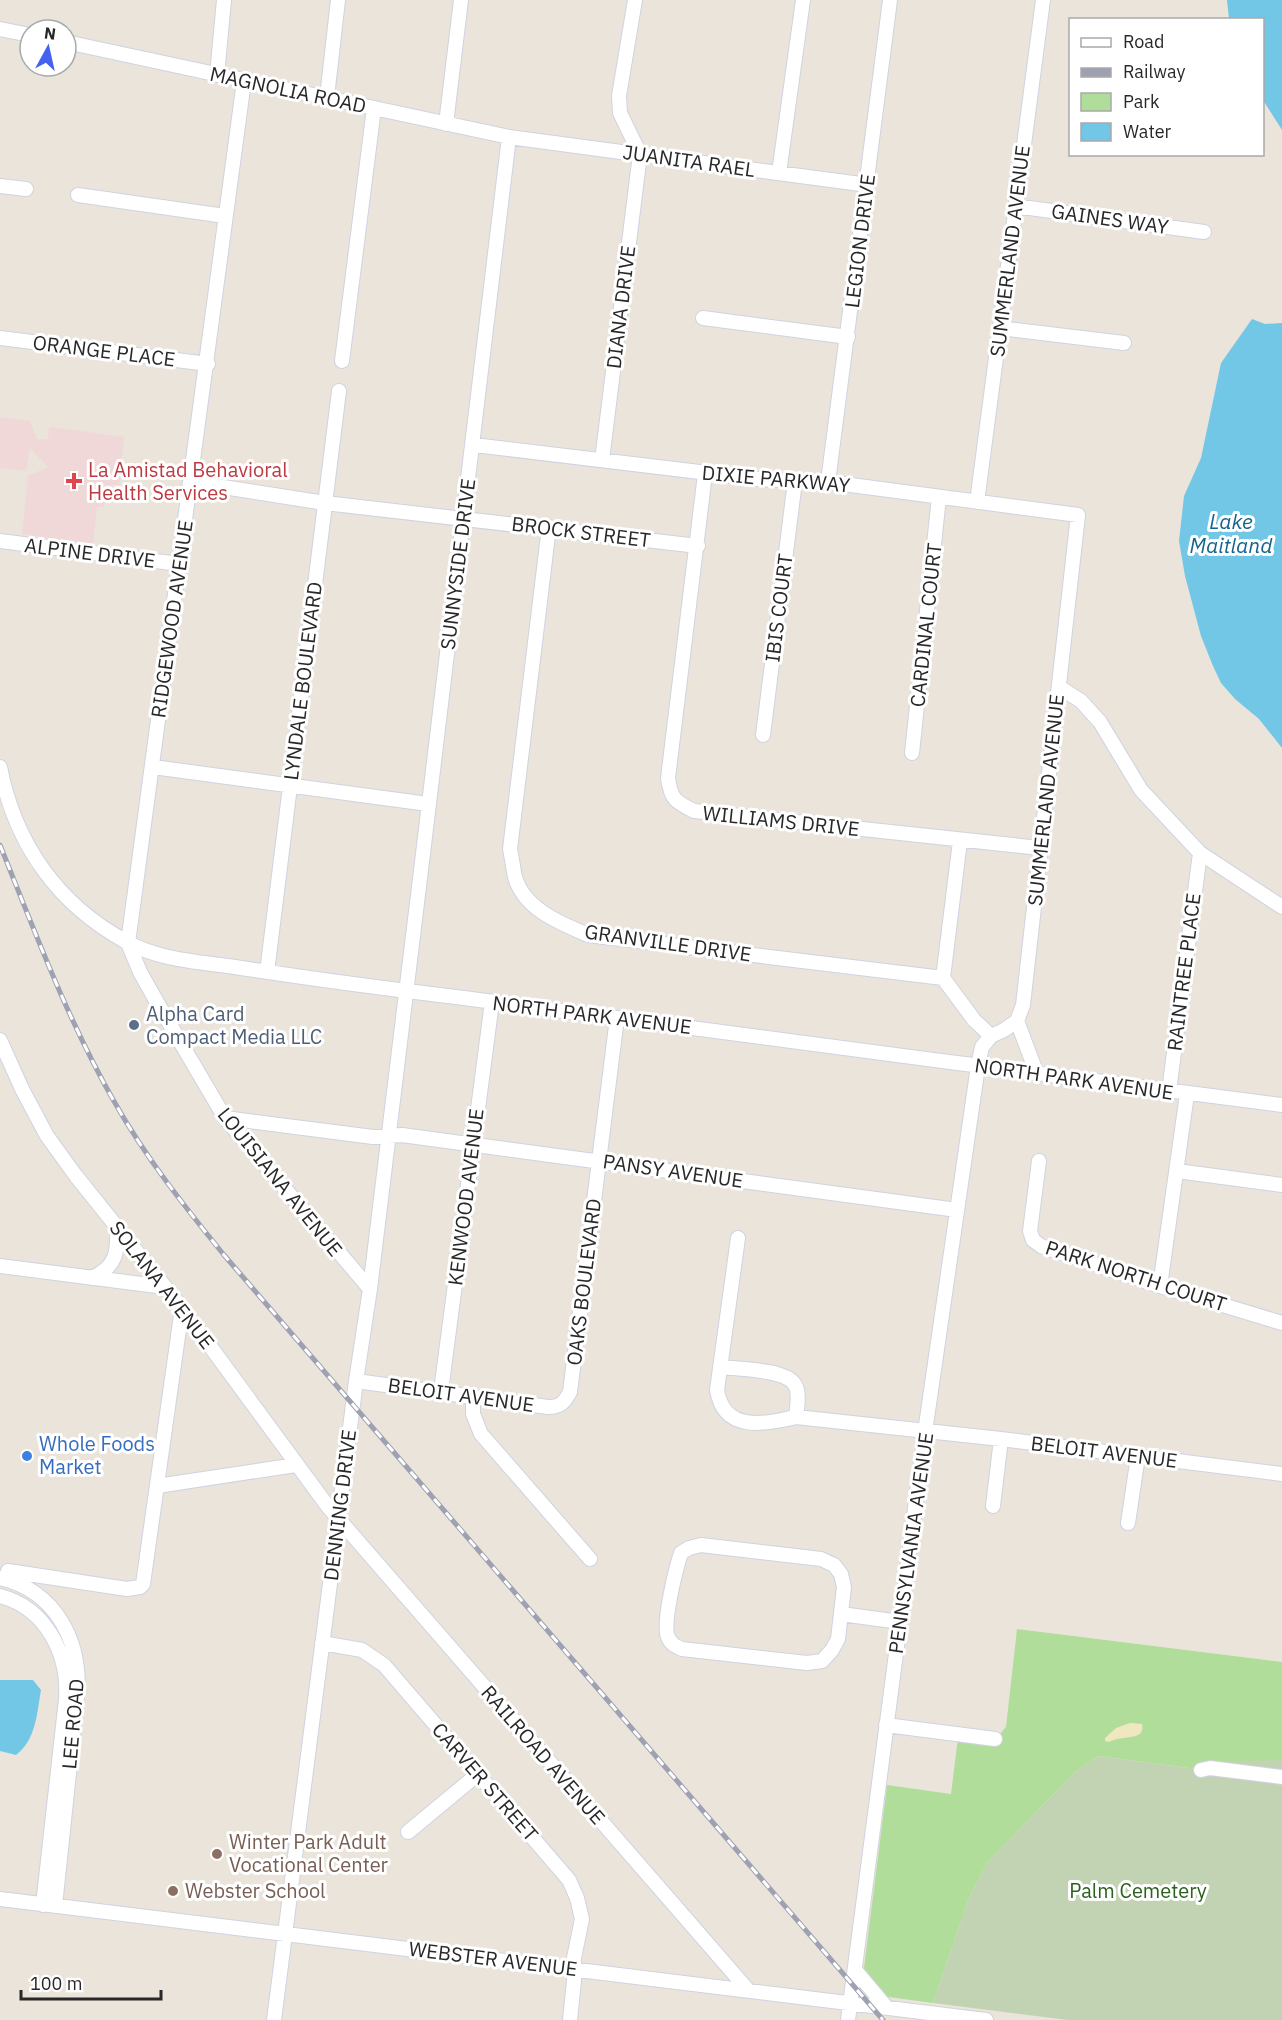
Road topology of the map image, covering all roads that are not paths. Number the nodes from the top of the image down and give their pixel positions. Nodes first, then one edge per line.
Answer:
1 (224, 0) edge
2 (338, 0) edge
3 (461, 0) edge
4 (635, 0) edge
5 (802, 0) edge
6 (890, 0) edge
7 (1043, 0) edge
8 (0, 29) edge
9 (18, 33) edge
10 (78, 45) edge
11 (217, 75) junction
12 (244, 81) junction
13 (327, 97) junction
14 (374, 108) junction
15 (446, 124) junction
16 (509, 136) junction
17 (640, 154) junction
18 (779, 173) junction
19 (868, 185) junction
20 (0, 186) edge
21 (26, 189) dead end
22 (78, 195) dead end
23 (1015, 206) junction
24 (225, 216) junction
25 (1204, 232) dead end
26 (703, 318) dead end
27 (1000, 328) junction
28 (848, 337) junction
29 (0, 338) edge
30 (1124, 343) dead end
31 (342, 361) dead end
32 (208, 364) junction
33 (339, 391) dead end
34 (474, 445) junction
35 (602, 460) junction
36 (705, 474) junction
37 (795, 481) junction
38 (191, 482) junction
39 (828, 482) junction
40 (939, 497) junction
41 (977, 502) junction
42 (325, 503) junction
43 (1078, 515) joint
44 (464, 518) junction
45 (549, 527) junction
46 (0, 541) edge
47 (698, 546) junction
48 (179, 564) junction
49 (1059, 687) junction
50 (763, 735) dead end
51 (912, 753) dead end
52 (0, 767) edge
53 (153, 767) junction
54 (290, 786) junction
55 (428, 804) junction
56 (960, 840) junction
57 (1040, 848) junction
58 (1200, 853) junction
59 (1282, 907) edge
60 (128, 943) junction
61 (267, 972) junction
62 (943, 978) junction
63 (406, 991) junction
64 (492, 1002) junction
65 (617, 1018) junction
66 (1017, 1021) junction
67 (991, 1036) junction
68 (0, 1040) edge
69 (978, 1066) junction
70 (1037, 1074) junction
71 (1169, 1091) junction
72 (1187, 1094) junction
73 (1282, 1105) edge
74 (225, 1119) junction
75 (388, 1136) junction
76 (473, 1144) junction
77 (599, 1161) junction
78 (1039, 1161) dead end
79 (1177, 1171) junction
80 (1282, 1185) edge
81 (957, 1210) junction
82 (117, 1226) junction
83 (738, 1238) dead end
84 (0, 1266) edge
85 (92, 1278) junction
86 (1160, 1286) junction
87 (165, 1287) junction
88 (370, 1289) junction
89 (182, 1308) junction
90 (1282, 1323) edge
91 (720, 1367) junction
92 (356, 1381) junction
93 (441, 1391) junction
94 (473, 1396) junction
95 (565, 1402) joint
96 (796, 1417) junction
97 (925, 1432) junction
98 (1001, 1439) junction
99 (1138, 1456) junction
100 (296, 1465) junction
101 (1282, 1474) edge
102 (158, 1486) junction
103 (993, 1506) dead end
104 (338, 1520) junction
105 (1128, 1523) dead end
106 (590, 1559) dead end
107 (4, 1575) edge
108 (0, 1596) edge
109 (841, 1614) junction
110 (900, 1622) junction
111 (322, 1643) junction
112 (886, 1725) junction
113 (995, 1739) dead end
114 (66, 1748) junction
115 (1200, 1770) dead end
116 (478, 1774) junction
117 (1282, 1777) edge
118 (408, 1832) dead end
119 (0, 1899) edge
120 (49, 1905) junction
121 (285, 1933) junction
122 (574, 1969) junction
123 (855, 1970) junction
124 (748, 1990) junction
125 (850, 2003) junction
126 (887, 2007) junction
127 (274, 2020) edge
128 (570, 2020) edge
129 (848, 2020) edge
130 (986, 2020) edge

1 - 11 street
2 - 13 street
3 - 15 street
4 - 17 street
5 - 18 street
6 - 19 street, LEGION DRIVE
7 - 23 street, SUMMERLAND AVENUE
8 - 9 street
10 - 11 street, MAGNOLIA ROAD
11 - 12 street, MAGNOLIA ROAD
12 - 13 street, MAGNOLIA ROAD
12 - 24 street, RIDGEWOOD AVENUE
13 - 14 street, MAGNOLIA ROAD
14 - 15 street, MAGNOLIA ROAD
14 - 31 street
15 - 16 street, MAGNOLIA ROAD
16 - 17 street, JUANITA RAEL
16 - 34 street, SUNNYSIDE DRIVE
17 - 18 street, JUANITA RAEL
17 - 35 street, DIANA DRIVE
18 - 19 street, JUANITA RAEL
19 - 28 street, LEGION DRIVE
20 - 21 street
22 - 24 street
23 - 25 street, GAINES WAY
23 - 27 street, SUMMERLAND AVENUE
24 - 32 street, RIDGEWOOD AVENUE
26 - 28 street
27 - 30 street
27 - 41 street, SUMMERLAND AVENUE
28 - 39 street, LEGION DRIVE
29 - 32 street, ORANGE PLACE
32 - 38 street, RIDGEWOOD AVENUE
33 - 42 street, LYNDALE BOULEVARD
34 - 35 street, DIXIE PARKWAY
34 - 44 street, SUNNYSIDE DRIVE
35 - 36 street, DIXIE PARKWAY
36 - 37 street, DIXIE PARKWAY
36 - 47 street, WILLIAMS DRIVE
37 - 39 street, DIXIE PARKWAY
37 - 50 street, IBIS COURT
38 - 42 street
38 - 48 street, RIDGEWOOD AVENUE
39 - 40 street, DIXIE PARKWAY
40 - 41 street, DIXIE PARKWAY
40 - 51 street, CARDINAL COURT
41 - 43 street, DIXIE PARKWAY
42 - 44 street
42 - 54 street, LYNDALE BOULEVARD
43 - 49 street, SUMMERLAND AVENUE
44 - 45 street, BROCK STREET
44 - 55 street, SUNNYSIDE DRIVE
45 - 47 street, BROCK STREET
45 - 62 street, GRANVILLE DRIVE
46 - 48 street, ALPINE DRIVE
47 - 56 street, WILLIAMS DRIVE
48 - 53 street, RIDGEWOOD AVENUE
49 - 57 street, SUMMERLAND AVENUE
49 - 58 street
52 - 60 street, NORTH PARK AVENUE
53 - 54 street
53 - 60 street, RIDGEWOOD AVENUE
54 - 55 street
54 - 61 street, LYNDALE BOULEVARD
55 - 63 street, SUNNYSIDE DRIVE
56 - 57 street, WILLIAMS DRIVE
56 - 62 street
57 - 66 street, SUMMERLAND AVENUE
58 - 59 street
58 - 71 street, RAINTREE PLACE
60 - 61 street, NORTH PARK AVENUE
60 - 74 street, LOUISIANA AVENUE
61 - 63 street, NORTH PARK AVENUE
62 - 67 street
63 - 64 street, NORTH PARK AVENUE
63 - 75 street, DENNING DRIVE
64 - 65 street, NORTH PARK AVENUE
64 - 76 street, KENWOOD AVENUE
65 - 69 street, NORTH PARK AVENUE
65 - 77 street, OAKS BOULEVARD
66 - 67 street
66 - 70 street
67 - 69 street
68 - 82 street, SOLANA AVENUE
69 - 70 street, NORTH PARK AVENUE
69 - 81 street, PENNSYLVANIA AVENUE
70 - 71 street, NORTH PARK AVENUE
71 - 72 street, NORTH PARK AVENUE
72 - 73 street, NORTH PARK AVENUE
72 - 79 street
74 - 75 street, PANSY AVENUE
74 - 88 street, LOUISIANA AVENUE
75 - 76 street, PANSY AVENUE
75 - 88 street, DENNING DRIVE
76 - 77 street, PANSY AVENUE
76 - 93 street, KENWOOD AVENUE
77 - 81 street, PANSY AVENUE
77 - 95 street, OAKS BOULEVARD
78 - 86 street, PARK NORTH COURT
79 - 80 street
79 - 86 street
81 - 97 street, PENNSYLVANIA AVENUE
82 - 85 street
82 - 87 street, SOLANA AVENUE
83 - 91 street, BELOIT AVENUE
84 - 85 street
85 - 87 street
86 - 90 street, PARK NORTH COURT
87 - 89 street, SOLANA AVENUE
88 - 92 street, DENNING DRIVE
89 - 100 street, SOLANA AVENUE
89 - 102 street
91 - 96 street
91 - 96 street, BELOIT AVENUE
92 - 93 street, BELOIT AVENUE
92 - 104 street, DENNING DRIVE
93 - 94 street, BELOIT AVENUE
94 - 95 street, BELOIT AVENUE
94 - 106 street
96 - 97 street, BELOIT AVENUE
97 - 98 street, BELOIT AVENUE
97 - 110 street, PENNSYLVANIA AVENUE
98 - 99 street, BELOIT AVENUE
98 - 103 street
99 - 101 street, BELOIT AVENUE
99 - 105 street
100 - 102 street
100 - 104 street, SOLANA AVENUE
102 - 107 street
104 - 111 street, DENNING DRIVE
104 - 124 street, RAILROAD AVENUE
107 - 114 street, LEE ROAD
108 - 114 street, LEE ROAD
109 - 109 street
109 - 110 street
110 - 112 street, PENNSYLVANIA AVENUE
111 - 116 street, CARVER STREET
111 - 121 street, DENNING DRIVE
112 - 113 street
112 - 123 street, PENNSYLVANIA AVENUE
114 - 120 street, LEE ROAD
115 - 117 street
116 - 118 street
116 - 122 street, CARVER STREET
119 - 120 street, WEBSTER AVENUE
120 - 121 street, WEBSTER AVENUE
121 - 122 street, WEBSTER AVENUE
121 - 127 street, DENNING DRIVE
122 - 124 street, WEBSTER AVENUE
122 - 128 street, CARVER STREET
123 - 125 street, PENNSYLVANIA AVENUE
123 - 126 street
124 - 125 street, WEBSTER AVENUE
125 - 126 street, WEBSTER AVENUE
125 - 129 street, PENNSYLVANIA AVENUE
126 - 130 street, WEBSTER AVENUE

